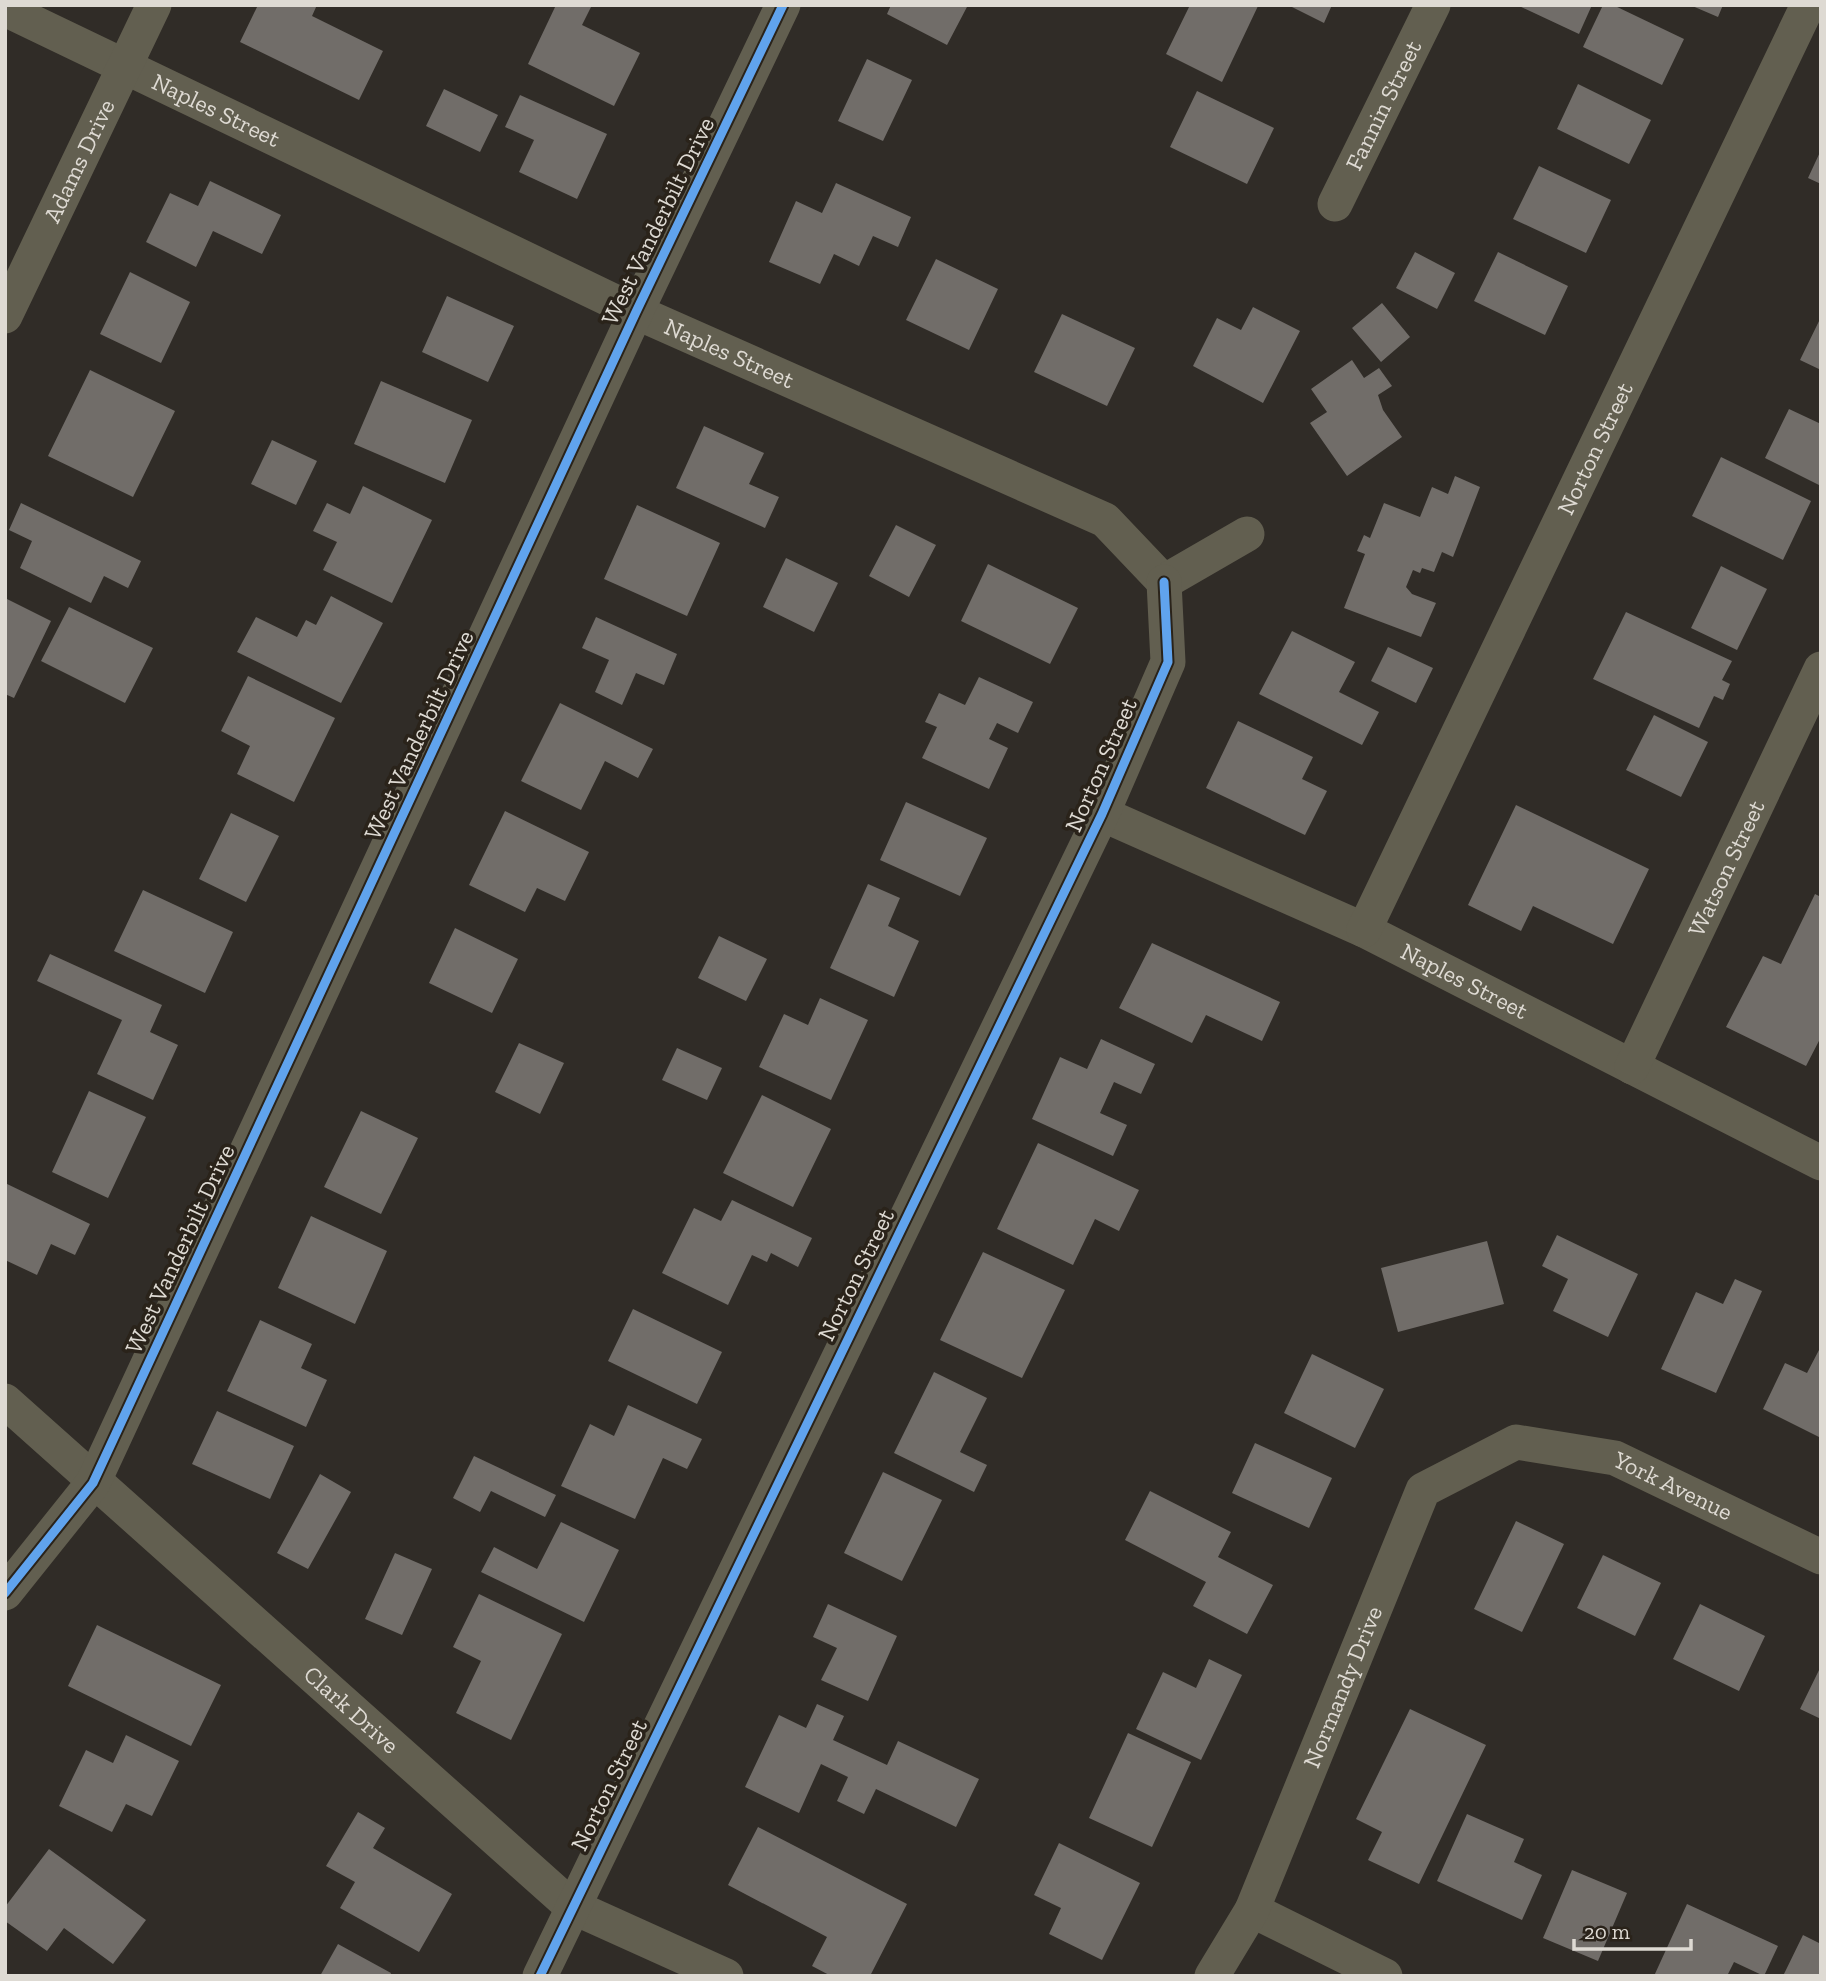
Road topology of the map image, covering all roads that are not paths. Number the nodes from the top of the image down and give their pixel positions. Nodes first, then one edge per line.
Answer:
1 (154, 5) edge
2 (783, 5) edge
3 (1433, 5) edge
4 (1808, 5) edge
5 (5, 9) edge
6 (124, 64) junction
7 (1335, 204) dead end
8 (636, 312) junction
9 (5, 316) edge
10 (1247, 534) dead end
11 (1164, 582) junction
12 (1821, 669) edge
13 (1102, 814) junction
14 (1364, 930) junction
15 (1632, 1068) junction
16 (1821, 1163) edge
17 (5, 1401) edge
18 (1516, 1442) joint
19 (93, 1483) junction
20 (1821, 1557) edge
21 (5, 1593) edge
22 (571, 1906) junction
23 (1252, 1910) junction
24 (540, 1976) edge
25 (726, 1976) edge
26 (1212, 1976) edge
27 (1385, 1976) edge

1 - 6 street, Adams Drive
2 - 8 street, West Vanderbilt Drive
3 - 7 street, Fannin Street
4 - 14 street, Norton Street
5 - 6 street, Naples Street
6 - 8 street, Naples Street
6 - 9 street, Adams Drive
8 - 11 street, Naples Street
8 - 19 street, West Vanderbilt Drive
10 - 11 street
11 - 13 street, Norton Street
12 - 15 street, Watson Street
13 - 14 street, Naples Street
13 - 22 street, Norton Street
14 - 15 street, Naples Street
15 - 16 street, Naples Street
17 - 19 street, Clark Drive
18 - 20 street, York Avenue
18 - 23 street, Normandy Drive
19 - 21 street, West Vanderbilt Drive
19 - 22 street, Clark Drive
22 - 24 street, Norton Street
22 - 25 street, Clark Drive
23 - 26 street, Normandy Drive
23 - 27 street

